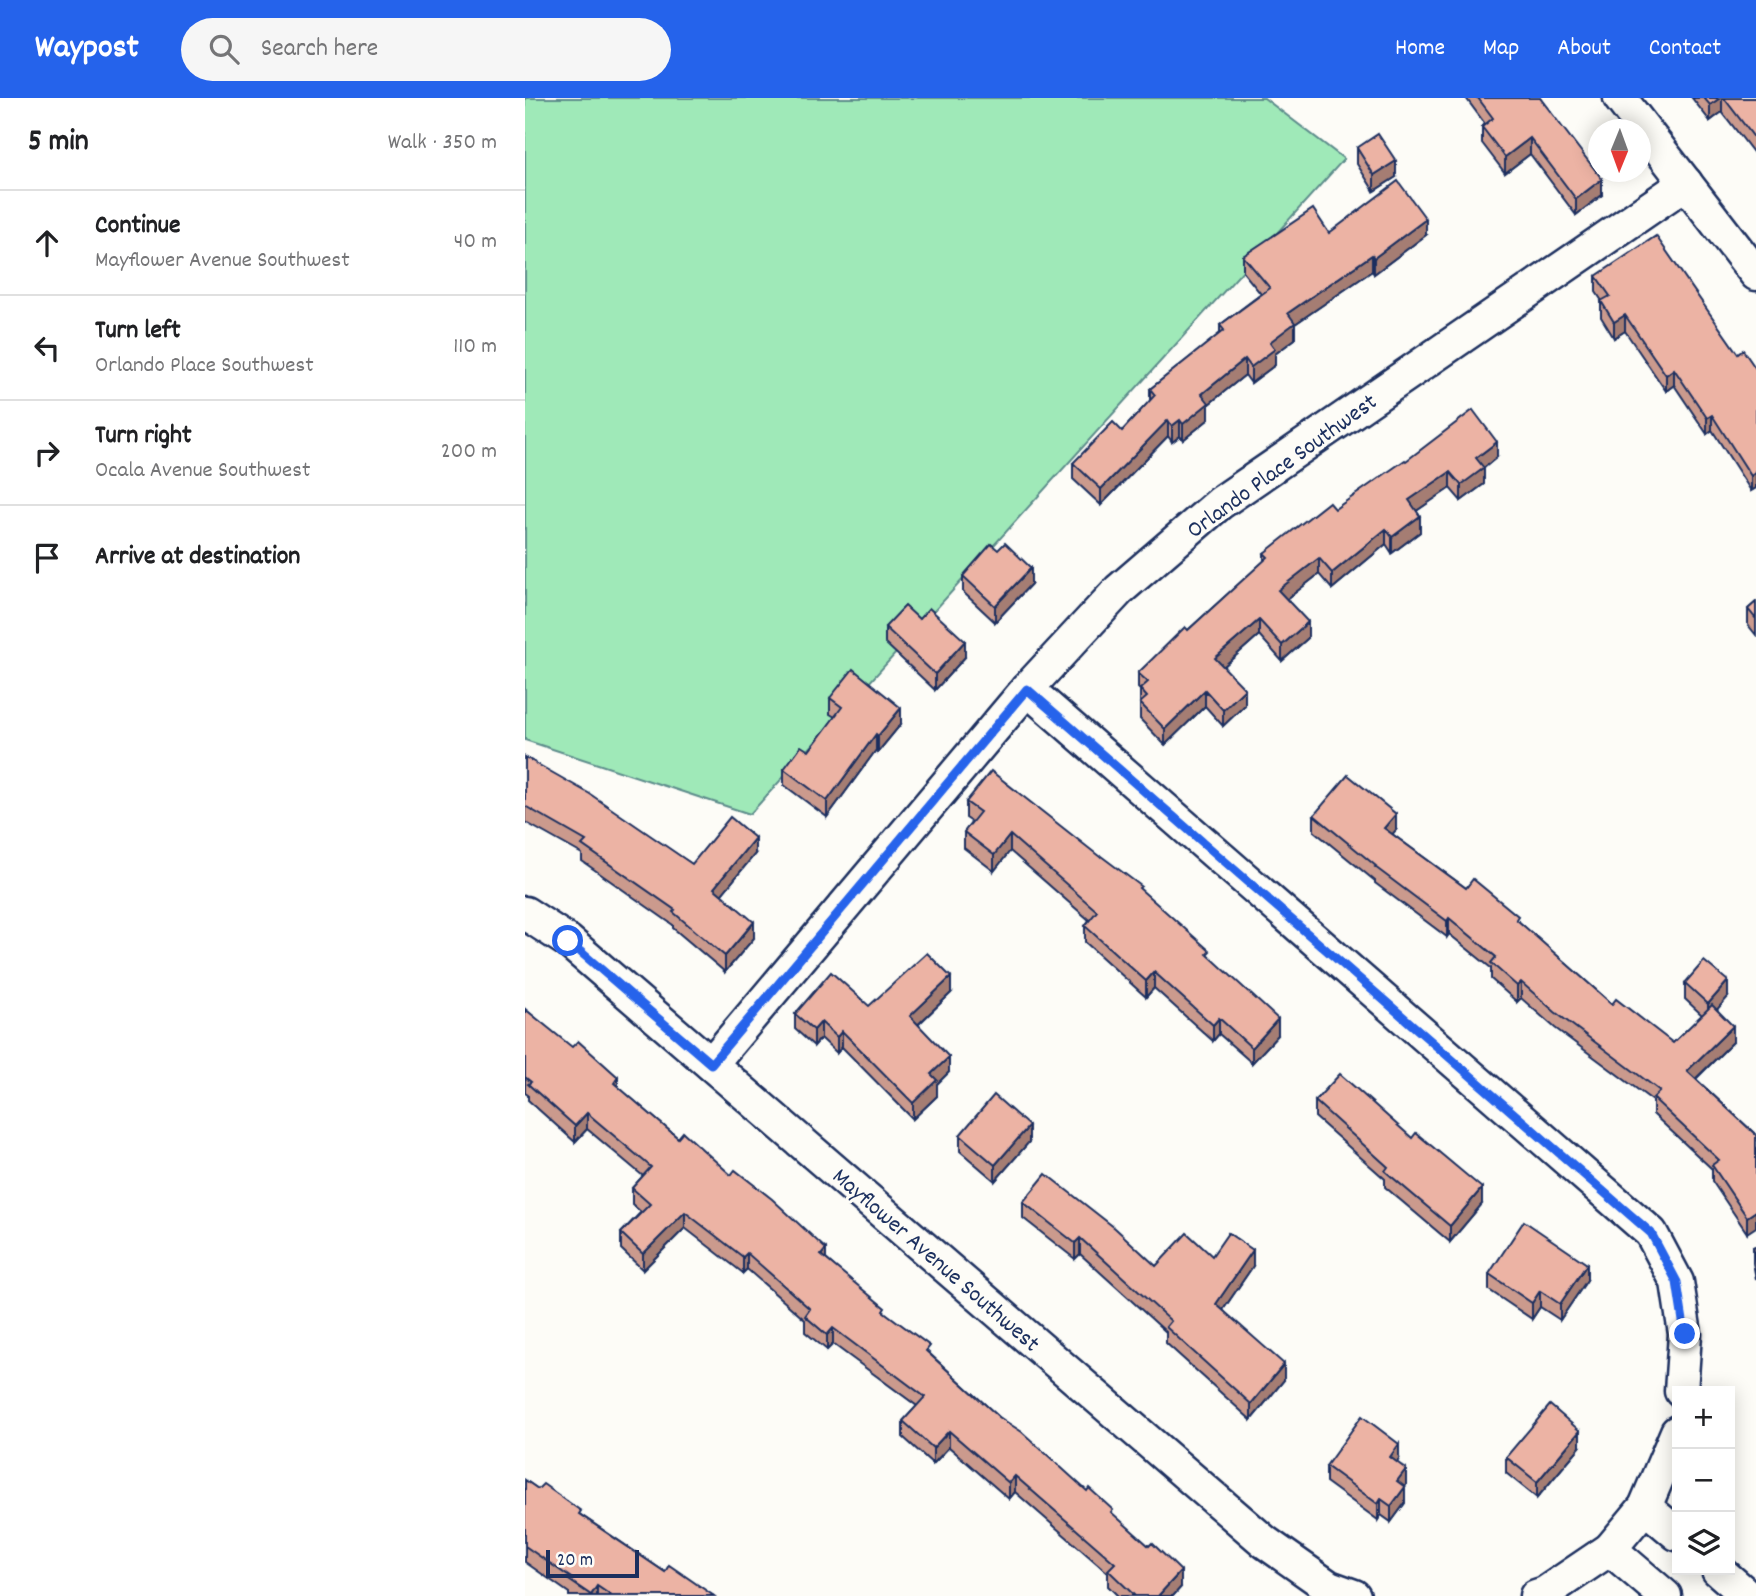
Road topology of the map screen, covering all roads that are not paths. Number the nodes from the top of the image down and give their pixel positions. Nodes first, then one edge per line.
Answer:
1 (1620, 98) edge
2 (1686, 183) junction
3 (1756, 274) edge
4 (1027, 689) junction
5 (525, 914) edge
6 (711, 1064) junction
7 (1681, 1386) edge
8 (1672, 1444) edge
9 (1646, 1507) junction
10 (1672, 1530) edge
11 (1610, 1549) junction
12 (1724, 1575) edge
13 (1354, 1596) edge
14 (1536, 1596) edge
15 (1665, 1596) edge
16 (1748, 1596) edge

1 - 2 street
2 - 3 street
2 - 4 street, Orlando Place Southwest
4 - 6 street, Orlando Place Southwest
4 - 7 street
5 - 6 street, Mayflower Avenue Southwest
6 - 13 street, Mayflower Avenue Southwest
8 - 9 street
9 - 10 street
9 - 11 street
11 - 14 street
11 - 15 street
12 - 16 street

